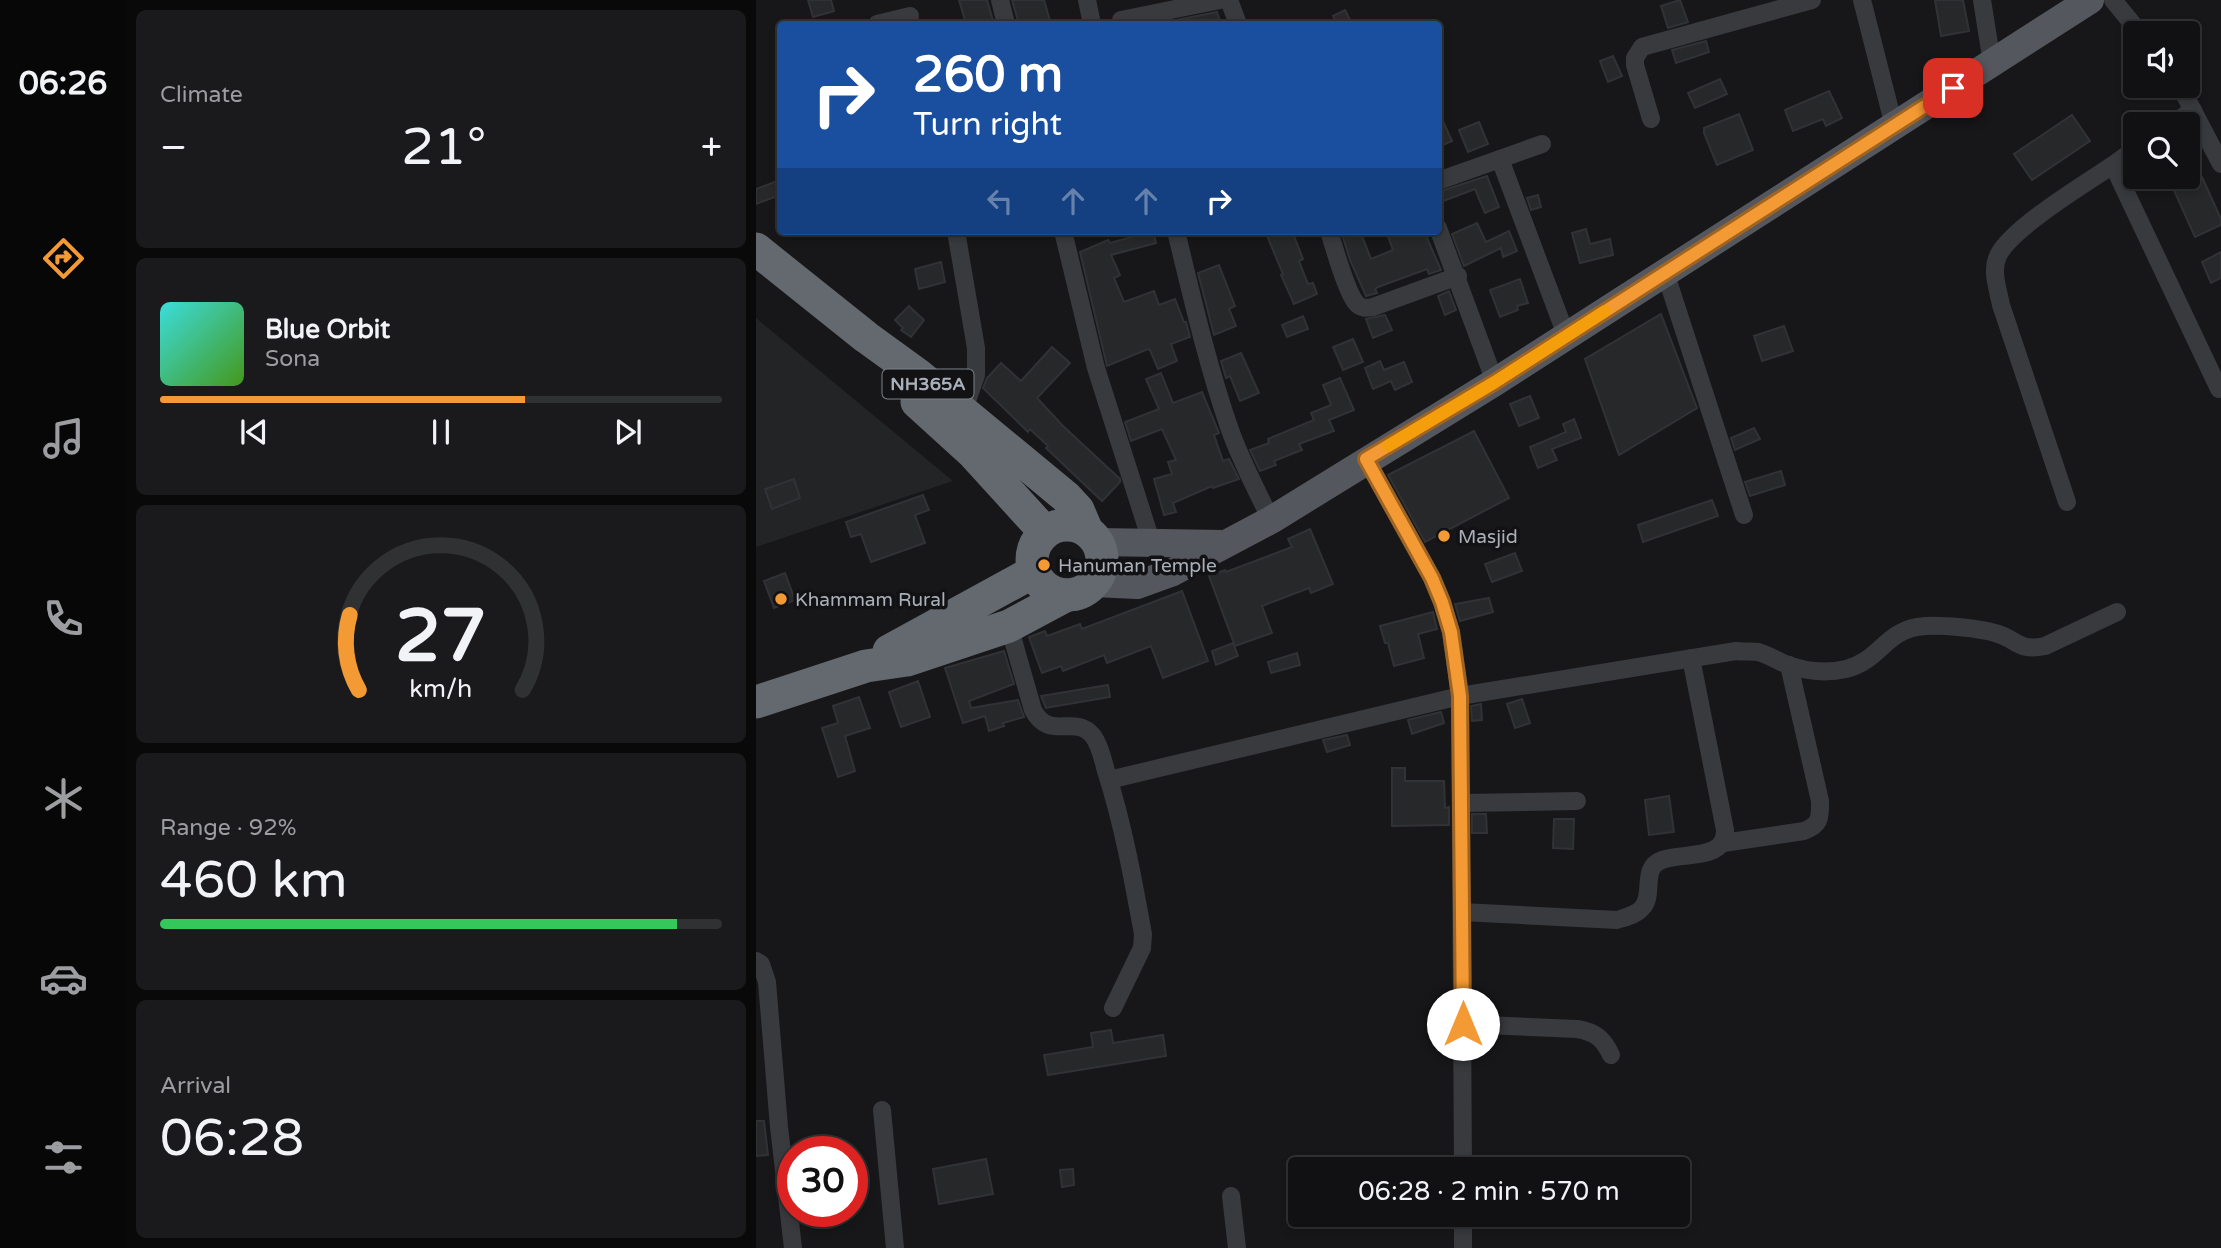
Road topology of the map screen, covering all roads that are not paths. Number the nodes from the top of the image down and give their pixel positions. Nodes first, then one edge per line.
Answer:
1 (1000, 0) edge
2 (1087, 0) edge
3 (1220, 0) edge
4 (1229, 0) edge
5 (1812, 0) edge
6 (1862, 0) edge
7 (1982, 0) edge
8 (2090, 0) edge
9 (2113, 0) edge
10 (909, 13) edge
11 (886, 21) edge
12 (1005, 21) edge
13 (1092, 21) edge
14 (1125, 21) edge
15 (1237, 21) edge
16 (2130, 21) edge
17 (1992, 63) junction
18 (2186, 98) edge
19 (2193, 110) junction
20 (2190, 112) edge
21 (1651, 119) dead end
22 (1894, 126) junction
23 (1542, 144) dead end
24 (2123, 157) edge
25 (1500, 159) junction
26 (2113, 164) junction
27 (2221, 164) edge
28 (1442, 180) edge
29 (957, 235) edge
30 (1064, 235) edge
31 (1177, 235) edge
32 (1330, 235) edge
33 (1441, 235) edge
34 (756, 249) edge
35 (1665, 272) junction
36 (756, 275) edge
37 (1458, 276) junction
38 (1566, 335) junction
39 (1495, 382) junction
40 (2220, 391) edge
41 (960, 410) junction
42 (1366, 459) junction
43 (2067, 502) dead end
44 (1744, 515) dead end
45 (1271, 520) junction
46 (1045, 532) junction
47 (1092, 536) junction
48 (1152, 544) junction
49 (1227, 544) junction
50 (1033, 572) junction
51 (1080, 589) junction
52 (2117, 612) dead end
53 (1009, 626) junction
54 (1691, 658) junction
55 (1789, 665) junction
56 (866, 666) junction
57 (1460, 696) junction
58 (756, 702) edge
59 (1109, 780) junction
60 (1577, 801) dead end
61 (1462, 803) junction
62 (1723, 843) junction
63 (1462, 912) junction
64 (756, 961) edge
65 (1113, 1008) dead end
66 (1463, 1024) junction
67 (1611, 1055) dead end
68 (882, 1110) dead end
69 (1463, 1157) edge
70 (1231, 1196) dead end
71 (1463, 1227) edge
72 (793, 1248) edge
73 (895, 1248) edge
74 (1237, 1248) edge
75 (1463, 1248) edge

1 - 12 street
2 - 13 street
3 - 14 street
4 - 15 street
5 - 21 street
6 - 22 street
7 - 17 street
8 - 17 main road
9 - 16 street
10 - 11 street
17 - 22 main road
18 - 19 street
19 - 20 street
19 - 27 street
22 - 35 main road
23 - 25 street
24 - 26 street
25 - 28 street
25 - 38 street
26 - 40 street
26 - 43 street
29 - 41 street
30 - 48 street
31 - 45 street
32 - 37 street
33 - 37 street
34 - 41 highway, NH365A
35 - 38 main road
35 - 44 street
36 - 46 highway, NH365A
37 - 39 street
38 - 39 main road
39 - 42 main road
41 - 47 highway, NH365A
42 - 45 main road
42 - 57 street
45 - 49 main road
46 - 47 highway
46 - 50 highway
47 - 48 main road
47 - 51 highway, NH365A
48 - 49 main road
49 - 51 main road
50 - 51 highway
50 - 56 highway
51 - 53 highway
52 - 55 street
53 - 56 highway
53 - 59 street
54 - 55 street
54 - 57 street
54 - 62 street
55 - 62 street
56 - 58 highway
57 - 59 street
57 - 61 street
59 - 65 street
60 - 61 street
61 - 63 street
62 - 63 street
63 - 66 street
64 - 72 street
66 - 67 street
66 - 69 street
68 - 73 street
70 - 74 street
71 - 75 street

